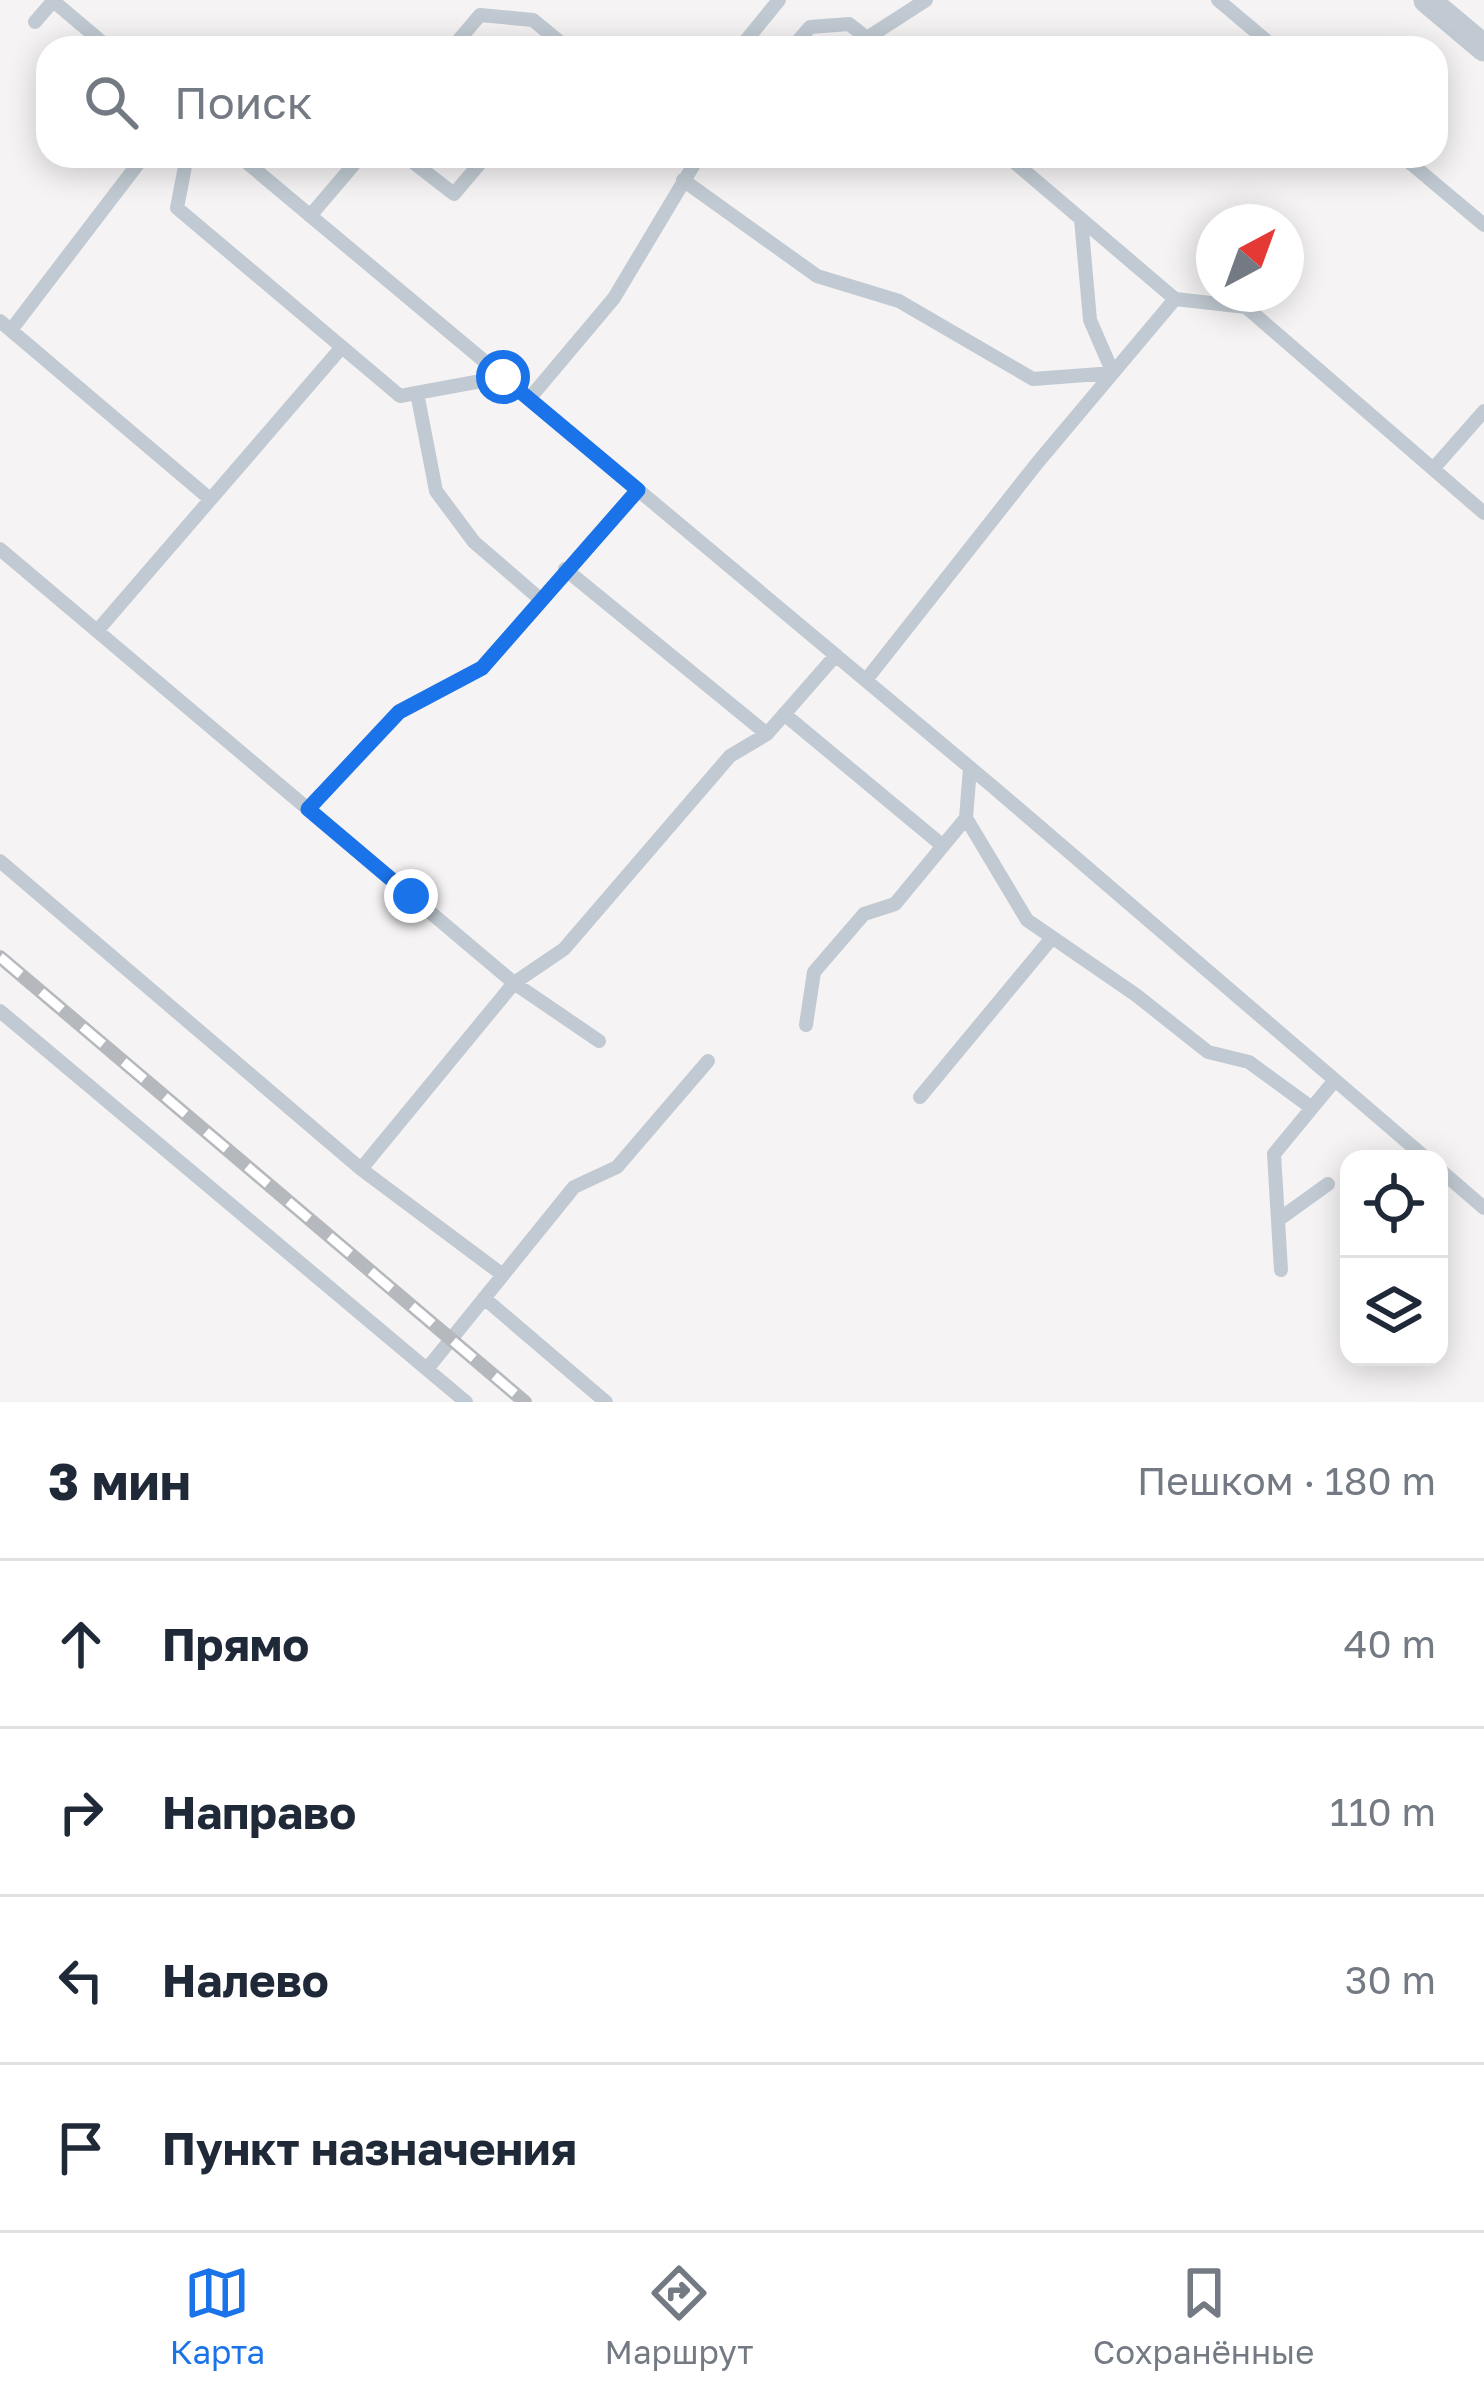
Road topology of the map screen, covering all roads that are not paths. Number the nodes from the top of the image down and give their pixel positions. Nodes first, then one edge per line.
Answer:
1 (53, 0) edge
2 (779, 0) edge
3 (926, 0) edge
4 (1218, 0) edge
5 (1427, 0) edge
6 (35, 22) dead end
7 (95, 36) edge
8 (462, 36) edge
9 (552, 36) edge
10 (750, 36) edge
11 (802, 36) edge
12 (864, 36) edge
13 (882, 36) edge
14 (1261, 36) edge
15 (1484, 48) edge
16 (134, 168) edge
17 (185, 168) edge
18 (252, 168) edge
19 (351, 168) edge
20 (420, 168) edge
21 (476, 168) edge
22 (692, 168) edge
23 (1021, 168) edge
24 (1416, 168) edge
25 (683, 180) junction
26 (310, 216) junction
27 (1081, 219) junction
28 (1484, 225) edge
29 (1175, 299) junction
30 (6, 325) edge
31 (342, 347) junction
32 (1113, 373) junction
33 (503, 377) junction
34 (417, 393) junction
35 (529, 399) junction
36 (1484, 411) edge
37 (1432, 469) junction
38 (638, 490) junction
39 (210, 499) junction
40 (1484, 513) edge
41 (0, 549) edge
42 (565, 569) junction
43 (540, 599) junction
44 (97, 631) junction
45 (836, 655) junction
46 (866, 680) junction
47 (784, 714) junction
48 (767, 734) junction
49 (970, 768) junction
50 (308, 809) junction
51 (966, 818) junction
52 (943, 846) junction
53 (0, 861) edge
54 (1051, 940) junction
55 (514, 983) junction
56 (0, 1011) edge
57 (806, 1025) dead end
58 (599, 1040) dead end
59 (708, 1061) dead end
60 (1335, 1080) junction
61 (920, 1097) dead end
62 (1312, 1108) junction
63 (1417, 1150) edge
64 (362, 1168) junction
65 (1448, 1177) edge
66 (1328, 1184) dead end
67 (1484, 1208) edge
68 (1278, 1220) junction
69 (1281, 1270) dead end
70 (503, 1275) junction
71 (484, 1298) junction
72 (427, 1369) junction
73 (466, 1402) edge
74 (606, 1402) edge

1 - 6 lane
1 - 7 lane
2 - 10 lane
3 - 13 lane
4 - 14 lane
5 - 15 street
8 - 9 lane
11 - 12 lane
16 - 30 lane
17 - 31 lane
18 - 26 lane
19 - 26 lane
20 - 21 lane
22 - 25 lane
23 - 27 lane
24 - 28 lane
25 - 32 lane
25 - 35 lane
26 - 33 lane
27 - 29 lane
27 - 32 lane
29 - 32 lane
29 - 37 lane
30 - 39 lane
31 - 34 lane
31 - 39 lane
32 - 46 lane
33 - 34 lane
33 - 35 lane
34 - 43 lane
35 - 38 lane
36 - 37 lane
37 - 40 lane
38 - 42 lane
38 - 45 lane
39 - 44 lane
41 - 44 lane
42 - 43 lane
42 - 48 lane
43 - 50 lane
44 - 50 lane
45 - 46 lane
45 - 47 lane
46 - 49 lane
47 - 48 lane
47 - 52 lane
48 - 55 lane
49 - 51 lane
49 - 60 lane
50 - 55 lane
51 - 52 lane
51 - 54 lane
52 - 57 lane
53 - 64 lane
54 - 61 lane
54 - 62 lane
55 - 58 lane
55 - 64 lane
56 - 72 lane
59 - 70 lane
60 - 62 lane
60 - 63 lane
62 - 68 lane
64 - 70 lane
65 - 67 lane
66 - 68 lane
68 - 69 lane
70 - 71 lane
71 - 72 lane
71 - 74 lane
72 - 73 lane

